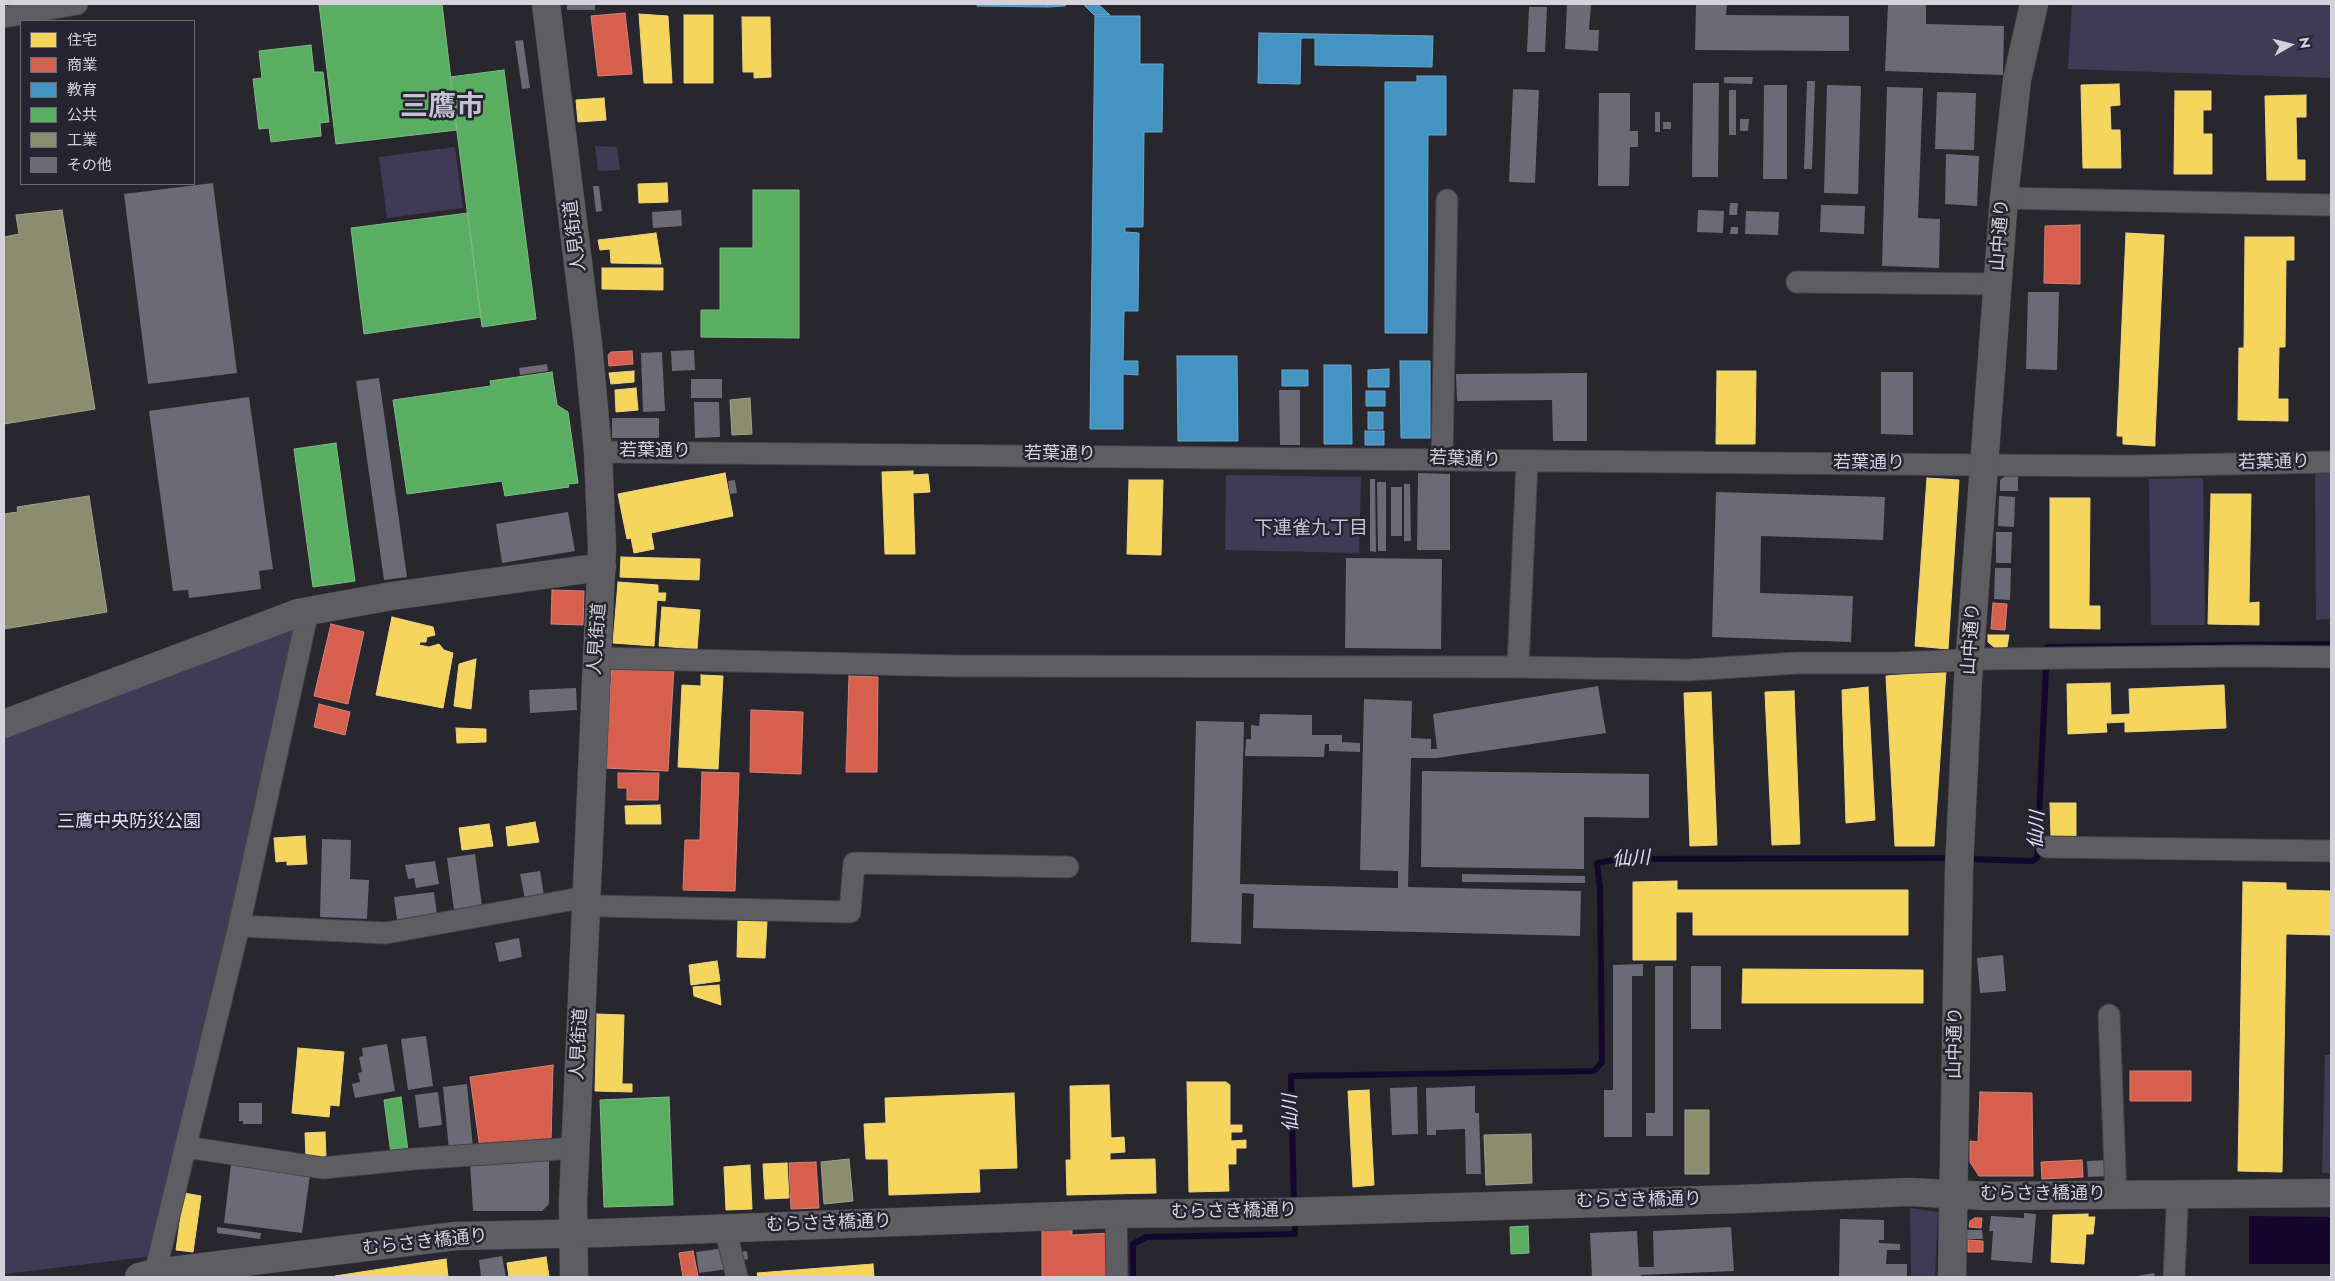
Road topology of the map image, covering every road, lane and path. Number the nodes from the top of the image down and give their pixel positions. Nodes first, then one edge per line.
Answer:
1 (77, 4) edge
2 (546, 4) edge
3 (2034, 4) edge
4 (4, 17) edge
5 (2004, 198) junction
6 (1447, 200) dead end
7 (2331, 205) edge
8 (1797, 282) dead end
9 (1997, 284) junction
10 (598, 452) junction
11 (1442, 458) junction
12 (1527, 462) junction
13 (2331, 462) edge
14 (1984, 465) junction
15 (602, 567) junction
16 (308, 610) junction
17 (2331, 657) edge
18 (596, 658) junction
19 (1970, 660) junction
20 (1518, 667) junction
21 (4, 724) edge
22 (2047, 847) dead end
23 (2331, 852) edge
24 (1068, 866) dead end
25 (588, 902) junction
26 (239, 926) junction
27 (2109, 1015) dead end
28 (186, 1147) junction
29 (576, 1148) junction
30 (2331, 1193) edge
31 (1953, 1194) junction
32 (2116, 1195) junction
33 (2177, 1209) dead end
34 (1116, 1214) junction
35 (725, 1228) junction
36 (573, 1234) junction
37 (149, 1276) edge
38 (574, 1277) edge
39 (736, 1277) edge
40 (1117, 1277) edge
41 (1952, 1277) edge
42 (2174, 1277) edge

1 - 4 street
2 - 10 street, 人見街道
3 - 5 street, 山中通り
5 - 7 street
5 - 9 street, 山中通り
6 - 11 street
8 - 9 street
9 - 14 street, 山中通り
10 - 11 street, 若葉通り
10 - 15 street, 人見街道
11 - 12 street, 若葉通り
12 - 14 street, 若葉通り
12 - 20 street
13 - 14 street, 若葉通り
14 - 19 street, 山中通り
15 - 16 street
15 - 18 street, 人見街道
16 - 21 street
16 - 26 street
17 - 19 street
18 - 20 street
18 - 25 street, 人見街道
19 - 20 street
19 - 31 street, 山中通り
22 - 23 street
24 - 25 street
25 - 26 street
25 - 29 street, 人見街道
26 - 28 street
27 - 32 street
28 - 29 street
28 - 37 street
29 - 36 street, 人見街道
30 - 32 street, むらさき橋通り
31 - 32 street, むらさき橋通り
31 - 34 street, むらさき橋通り
31 - 41 street, 山中通り
33 - 42 street
34 - 35 street, むらさき橋通り
34 - 40 street
35 - 36 street, むらさき橋通り
35 - 39 street
36 - 37 street, むらさき橋通り
36 - 38 street, 人見街道

